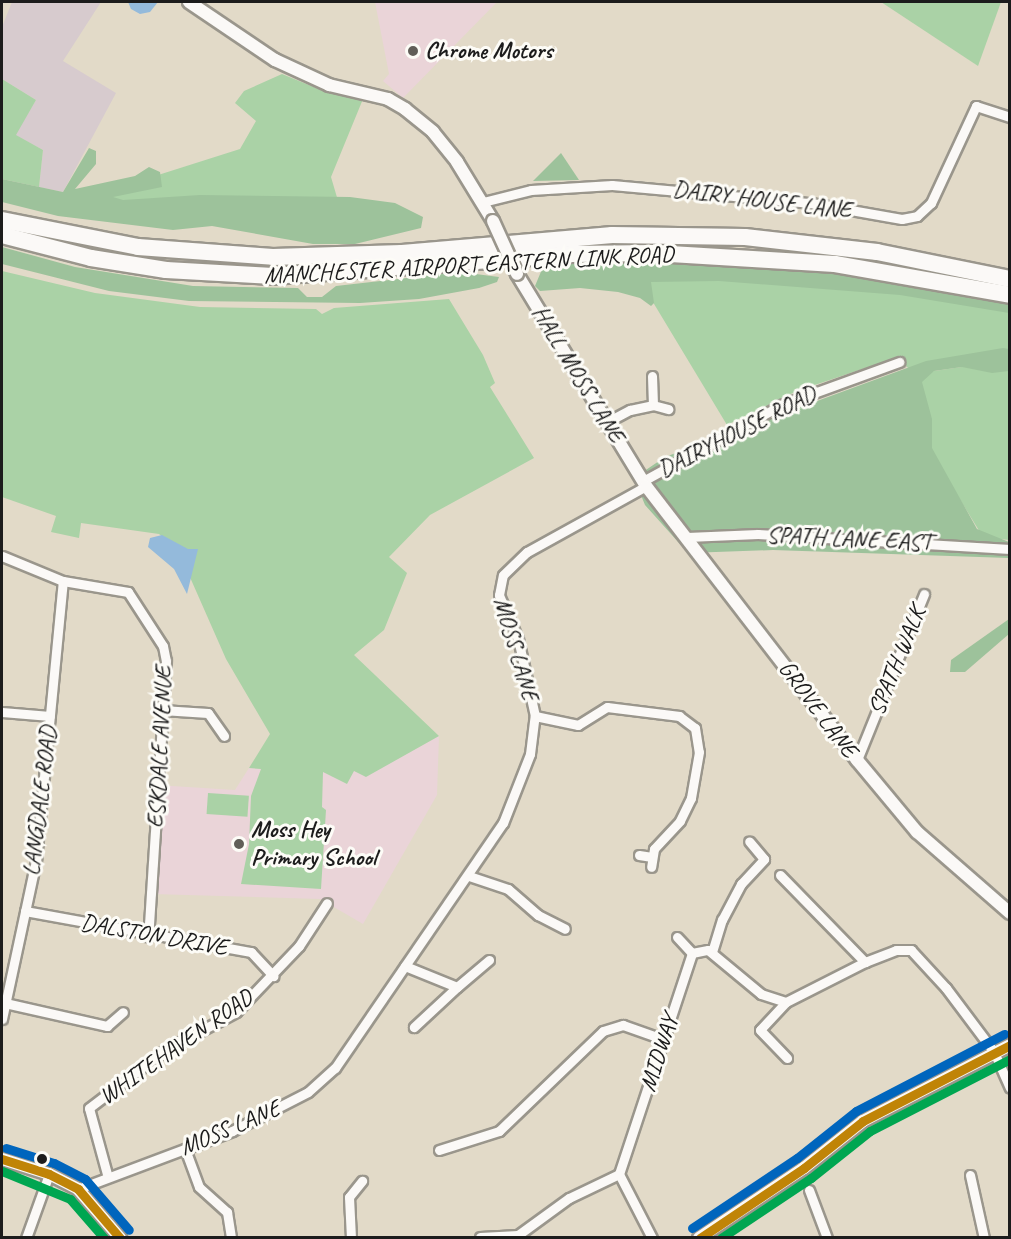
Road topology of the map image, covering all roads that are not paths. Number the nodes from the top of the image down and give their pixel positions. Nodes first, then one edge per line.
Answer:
1 (189, 2) edge
2 (1010, 117) edge
3 (483, 202) junction
4 (2, 220) edge
5 (2, 235) edge
6 (1010, 279) edge
7 (1010, 295) edge
8 (899, 362) dead end
9 (652, 376) dead end
10 (654, 405) junction
11 (668, 409) dead end
12 (607, 422) junction
13 (645, 484) junction
14 (687, 537) junction
15 (1010, 549) edge
16 (2, 556) edge
17 (63, 581) junction
18 (924, 594) dead end
19 (162, 710) junction
20 (2, 712) edge
21 (50, 716) junction
22 (535, 716) junction
23 (224, 735) dead end
24 (857, 760) junction
25 (749, 841) dead end
26 (639, 855) dead end
27 (780, 875) dead end
28 (470, 876) junction
29 (327, 903) dead end
30 (25, 911) junction
31 (1010, 913) edge
32 (566, 929) dead end
33 (148, 936) junction
34 (677, 937) dead end
35 (712, 952) junction
36 (692, 953) junction
37 (489, 960) dead end
38 (865, 963) junction
39 (405, 966) junction
40 (273, 976) junction
41 (457, 987) junction
42 (786, 1002) junction
43 (5, 1003) junction
44 (123, 1012) dead end
45 (2, 1019) edge
46 (414, 1027) dead end
47 (663, 1039) junction
48 (1010, 1045) edge
49 (994, 1052) junction
50 (787, 1058) dead end
51 (1010, 1088) edge
52 (185, 1149) junction
53 (439, 1150) dead end
54 (2, 1159) edge
55 (49, 1174) junction
56 (107, 1174) junction
57 (619, 1174) junction
58 (970, 1174) dead end
59 (362, 1180) dead end
60 (78, 1189) junction
61 (808, 1190) dead end
62 (480, 1237) edge
63 (26, 1238) edge
64 (120, 1238) edge
65 (231, 1238) edge
66 (351, 1238) edge
67 (652, 1238) edge
68 (699, 1238) edge
69 (827, 1238) edge
70 (984, 1238) edge

1 - 3 street, HALL MOSS LANE
2 - 3 street, DAIRY HOUSE LANE
3 - 12 street, HALL MOSS LANE, bridge
4 - 6 highway, MANCHESTER AIRPORT EASTERN LINK ROAD
5 - 7 highway, MANCHESTER AIRPORT EASTERN LINK ROAD
8 - 13 street, DAIRYHOUSE ROAD
9 - 10 street
10 - 11 street
10 - 12 street
12 - 13 street, HALL MOSS LANE
13 - 14 street, GROVE LANE
13 - 22 street, MOSS LANE
14 - 15 street, SPATH LANE EAST
14 - 24 street, GROVE LANE
16 - 17 street, ESKDALE AVENUE
17 - 19 street, ESKDALE AVENUE
17 - 21 street, LANGDALE ROAD
18 - 24 street, SPATH WALK
19 - 23 street
19 - 33 street, ESKDALE AVENUE
20 - 21 street
21 - 30 street, LANGDALE ROAD
22 - 26 street
22 - 28 street, MOSS LANE
24 - 31 street, GROVE LANE
25 - 35 street
27 - 38 street
28 - 32 street
28 - 39 street, MOSS LANE
29 - 40 street, WHITEHAVEN ROAD
30 - 33 street, DALSTON DRIVE
30 - 43 street, LANGDALE ROAD
33 - 40 street, DALSTON DRIVE
34 - 36 street
35 - 36 street
35 - 42 street
36 - 47 street, MIDWAY
37 - 41 street
38 - 42 street
38 - 49 street
39 - 41 street
39 - 52 street, MOSS LANE
40 - 56 street, WHITEHAVEN ROAD
41 - 46 street
42 - 50 street
43 - 44 street
43 - 45 street, LANGDALE ROAD
47 - 53 street
47 - 57 street, MIDWAY
48 - 49 street
49 - 51 street
49 - 68 street
52 - 56 street, MOSS LANE
52 - 65 street
54 - 55 street
55 - 60 street
55 - 63 street
56 - 60 street, MOSS LANE
57 - 62 street
57 - 67 street
58 - 70 street
59 - 66 street
60 - 64 street
61 - 69 street

